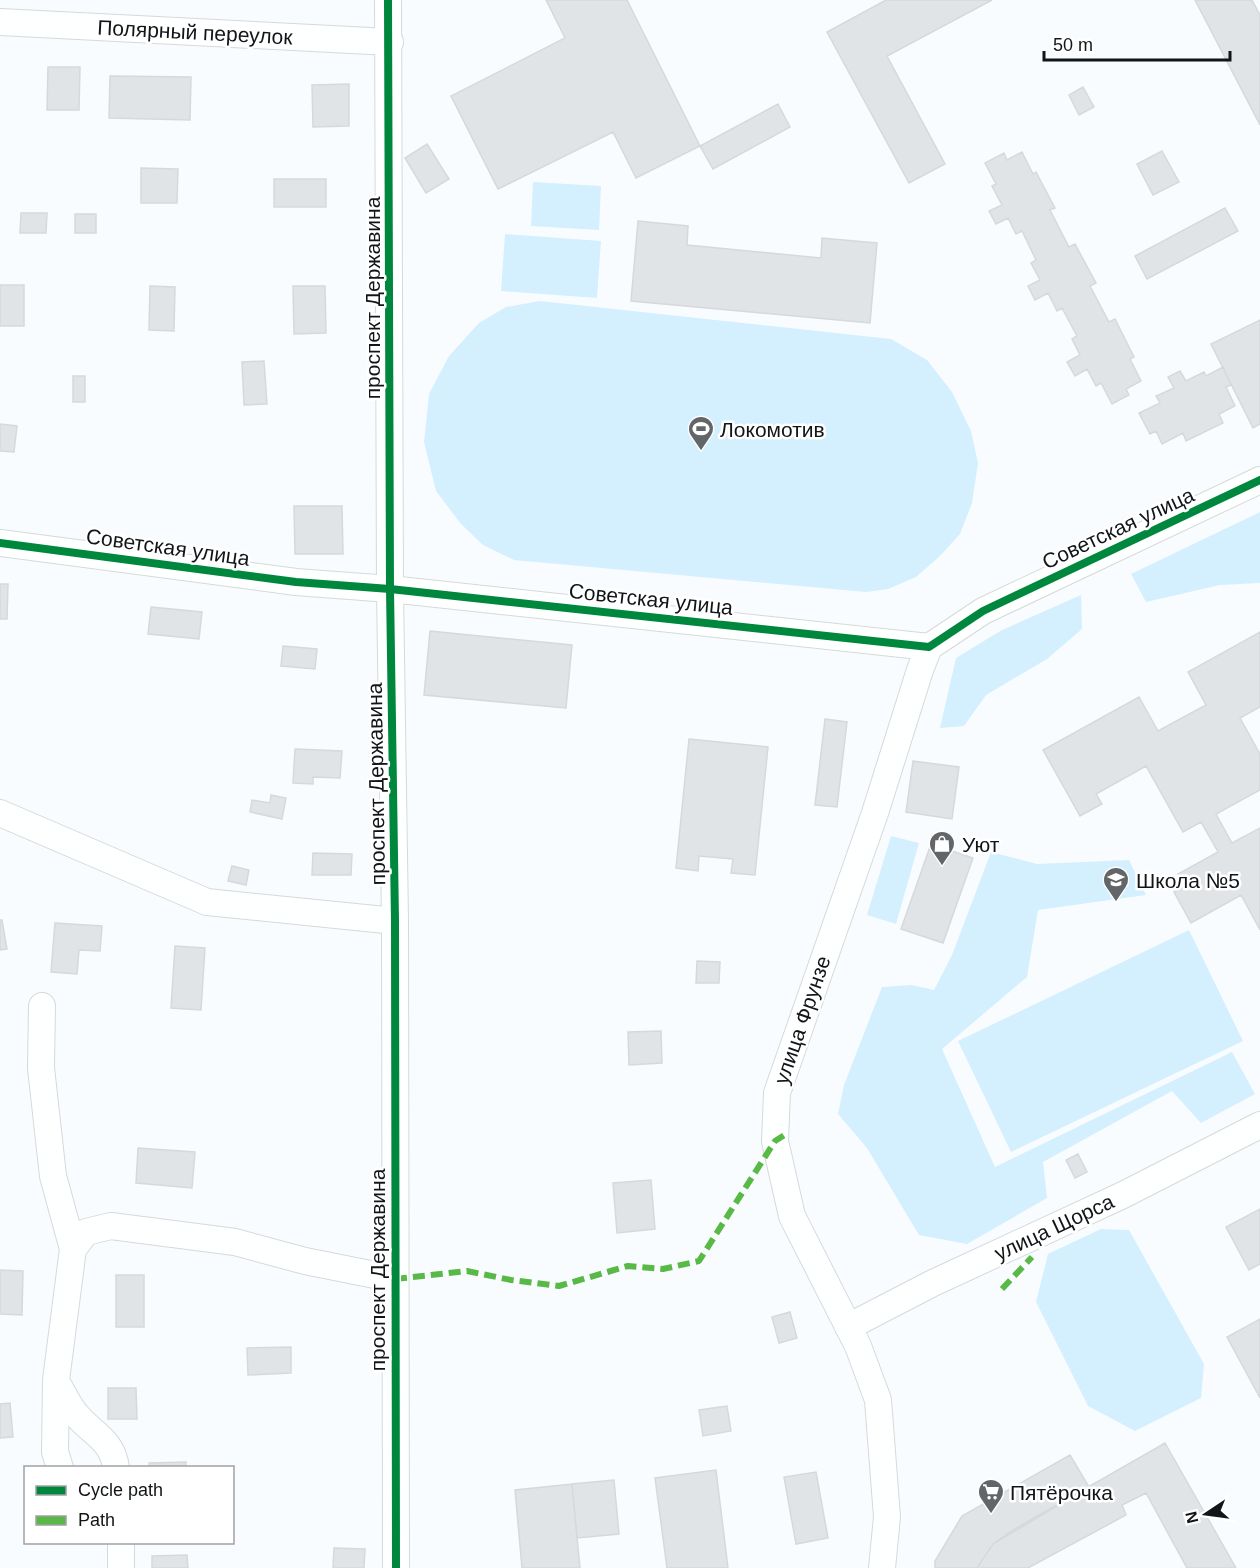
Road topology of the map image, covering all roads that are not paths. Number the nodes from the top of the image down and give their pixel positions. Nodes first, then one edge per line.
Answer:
1 (388, 0) edge
2 (0, 22) edge
3 (390, 42) junction
4 (1260, 480) edge
5 (0, 543) edge
6 (390, 589) junction
7 (929, 647) junction
8 (0, 813) edge
9 (395, 921) junction
10 (42, 1006) dead end
11 (1260, 1125) edge
12 (73, 1249) junction
13 (395, 1279) junction
14 (848, 1327) junction
15 (56, 1380) junction
16 (60, 1466) edge
17 (116, 1466) edge
18 (121, 1544) edge
19 (121, 1568) edge
20 (396, 1568) edge
21 (882, 1568) edge

1 - 3 street, проспект Державина
2 - 3 street, Полярный переулок
3 - 6 street, проспект Державина
4 - 7 street, Советская улица
5 - 6 street, Советская улица
6 - 7 street, Советская улица
6 - 9 street, проспект Державина
7 - 14 street, улица Фрунзе
8 - 9 street
9 - 13 street, проспект Державина
10 - 12 street
11 - 14 street, улица Щорса
12 - 13 street
12 - 15 street
13 - 20 street, проспект Державина
14 - 21 street, улица Фрунзе
15 - 16 street
15 - 17 street
18 - 19 street

